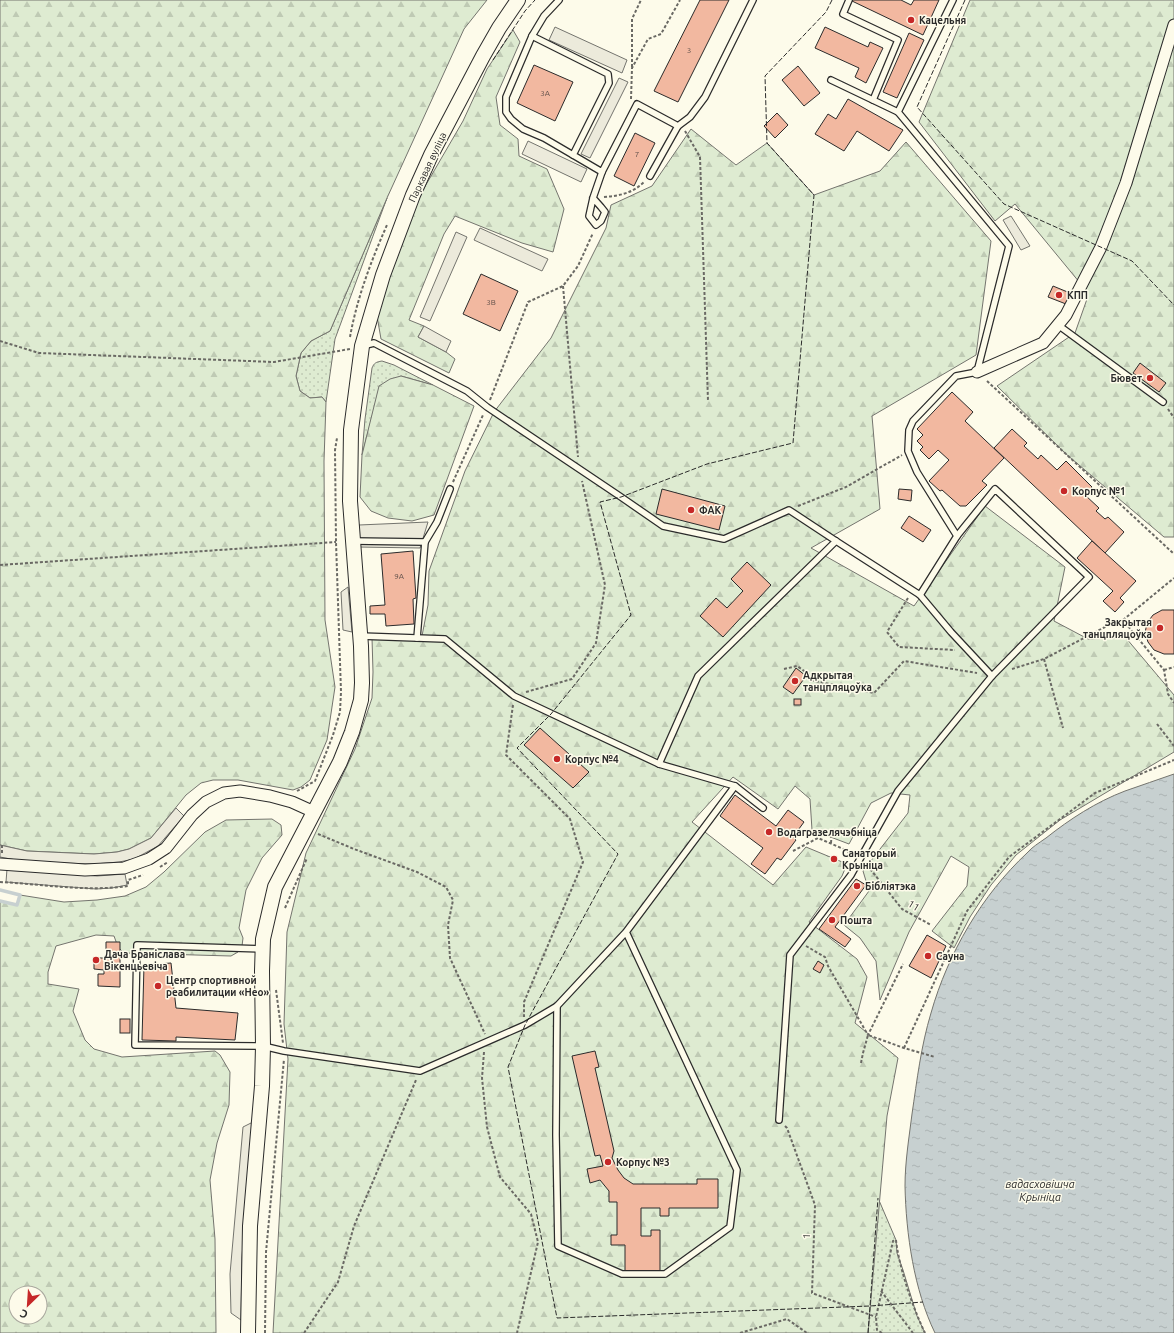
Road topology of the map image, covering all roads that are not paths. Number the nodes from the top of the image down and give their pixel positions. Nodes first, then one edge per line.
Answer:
1 (518, 0) edge
2 (559, 0) edge
3 (753, 0) edge
4 (849, 0) edge
5 (953, 0) edge
6 (1174, 25) edge
7 (532, 36) junction
8 (831, 80) dead end
9 (873, 100) junction
10 (898, 112) junction
11 (678, 126) junction
12 (573, 156) junction
13 (602, 172) junction
14 (650, 176) road end
15 (593, 198) junction
16 (1058, 325) junction
17 (356, 344) junction
18 (977, 372) junction
19 (1163, 402) road end
20 (450, 489) road end
21 (957, 536) junction
22 (353, 541) junction
23 (425, 542) junction
24 (836, 542) junction
25 (920, 595) junction
26 (359, 636) junction
27 (417, 638) junction
28 (992, 676) junction
29 (658, 764) junction
30 (735, 786) junction
31 (764, 808) dead end
32 (314, 812) junction
33 (0, 864) edge
34 (626, 932) junction
35 (263, 949) junction
36 (557, 1006) junction
37 (263, 1046) junction
38 (779, 1120) road end
39 (248, 1333) edge

1 - 17 street, Паркавая вуліца
2 - 7 lane
3 - 11 lane
4 - 9 lane
5 - 10 lane
6 - 16 street
7 - 12 lane
7 - 12 lane
8 - 9 lane
9 - 10 lane
10 - 18 lane
11 - 13 lane
11 - 14 lane
12 - 13 lane
13 - 15 lane
15 - 15 lane
16 - 18 street
16 - 19 lane
17 - 22 street, Паркавая вуліца
17 - 24 lane
18 - 21 lane
20 - 23 lane
21 - 25 lane
21 - 28 lane
22 - 23 lane
22 - 26 street, Паркавая вуліца
23 - 27 lane
24 - 25 lane
24 - 29 lane
25 - 28 lane
26 - 27 lane
26 - 32 street, Паркавая вуліца
27 - 29 lane
28 - 38 lane
29 - 30 lane
30 - 31 lane
30 - 34 lane
32 - 33 street
32 - 35 street, Паркавая вуліца
34 - 36 lane
34 - 36 lane
35 - 37 street, Паркавая вуліца
35 - 37 lane
36 - 37 lane
37 - 39 street, Паркавая вуліца

